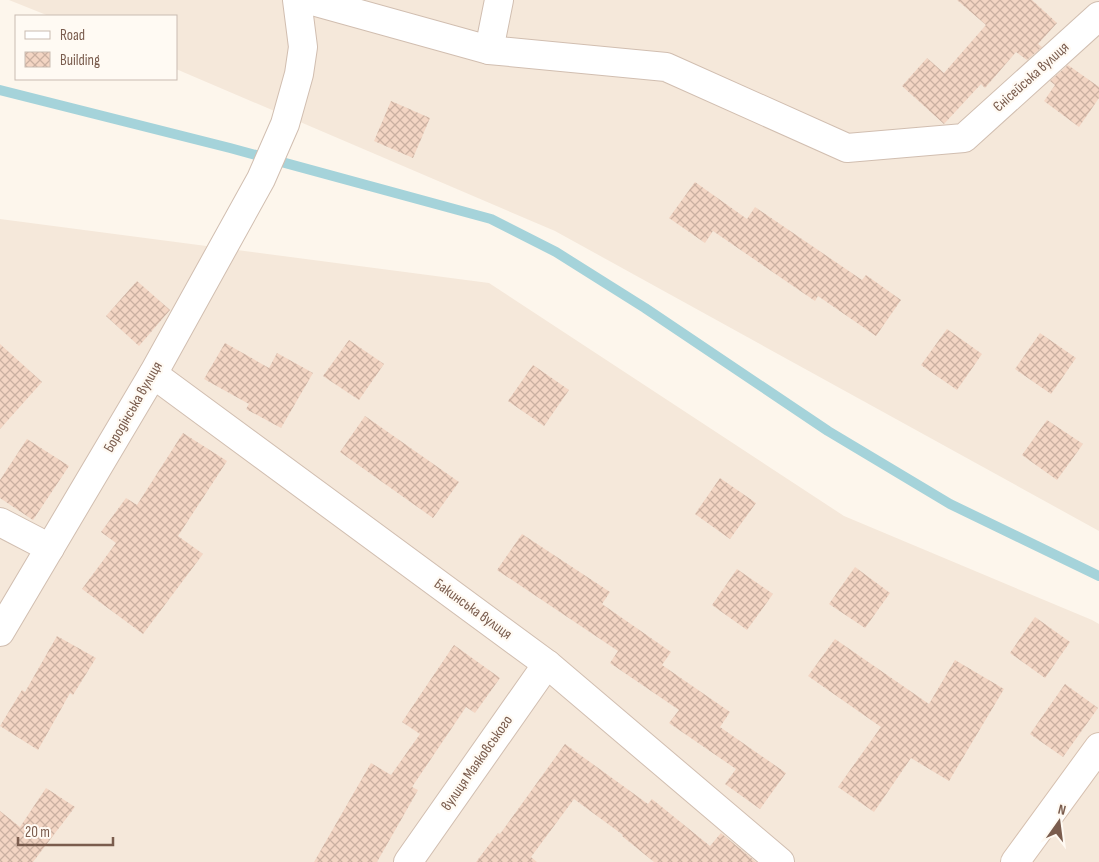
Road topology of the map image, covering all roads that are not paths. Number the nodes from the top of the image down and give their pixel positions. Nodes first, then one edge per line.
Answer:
1 (297, 0) edge
2 (309, 0) edge
3 (499, 0) edge
4 (1099, 16) edge
5 (489, 50) junction
6 (153, 374) junction
7 (0, 522) edge
8 (50, 548) junction
9 (0, 632) edge
10 (547, 664) junction
11 (1099, 747) edge
12 (408, 862) edge
13 (780, 862) edge
14 (1015, 862) edge

1 - 6 street, Бородінська вулиця
2 - 5 street
3 - 5 street
4 - 5 street, Єнісейська вулиця
6 - 8 street, Бородінська вулиця
6 - 10 street, Бакинська вулиця
7 - 8 street
8 - 9 street, Бородінська вулиця
10 - 12 street, вулиця Маяковського
10 - 13 street, Бакинська вулиця
11 - 14 street

